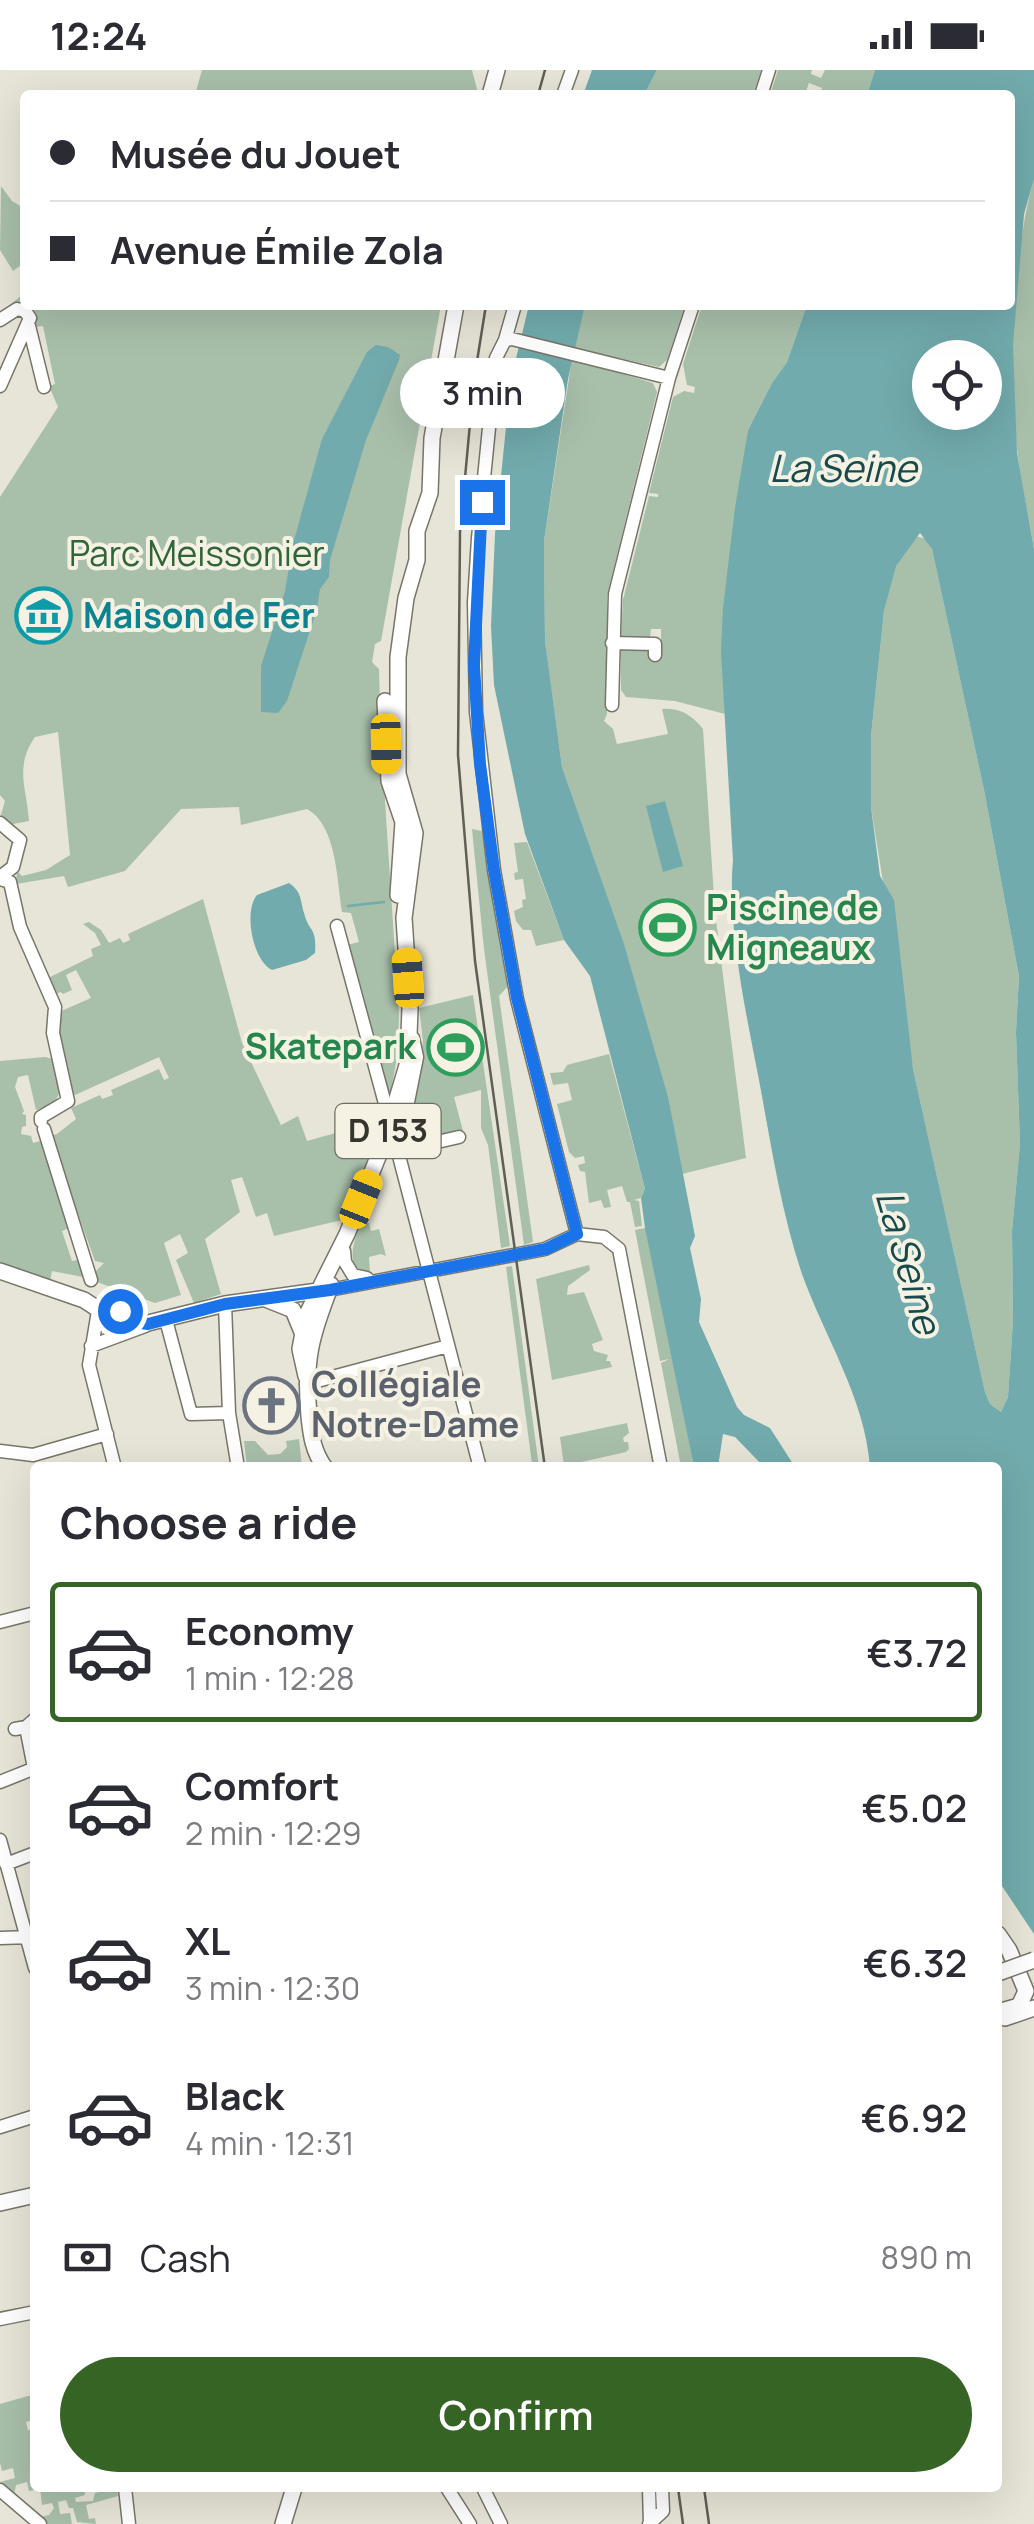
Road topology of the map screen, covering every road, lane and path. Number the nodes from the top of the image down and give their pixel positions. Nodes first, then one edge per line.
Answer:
1 (452, 310) edge
2 (514, 310) edge
3 (690, 310) edge
4 (0, 320) edge
5 (29, 326) junction
6 (508, 340) junction
7 (668, 378) junction
8 (0, 386) edge
9 (44, 386) dead end
10 (612, 643) junction
11 (655, 644) dead end
12 (612, 705) dead end
13 (0, 823) edge
14 (3, 879) edge
15 (336, 926) dead end
16 (410, 1024) junction
17 (390, 1124) junction
18 (459, 1137) dead end
19 (398, 1152) junction
20 (347, 1234) junction
21 (577, 1234) junction
22 (344, 1251) junction
23 (0, 1271) edge
24 (429, 1271) junction
25 (380, 1280) junction
26 (324, 1291) junction
27 (266, 1299) junction
28 (225, 1304) junction
29 (100, 1305) junction
30 (158, 1322) junction
31 (302, 1332) junction
32 (92, 1346) junction
33 (448, 1346) junction
34 (306, 1380) junction
35 (229, 1412) junction
36 (106, 1434) junction
37 (0, 1452) edge
38 (113, 1462) edge
39 (237, 1462) edge
40 (317, 1462) edge
41 (478, 1462) edge
42 (660, 1462) edge
43 (30, 1614) edge
44 (0, 1622) edge
45 (16, 1728) edge
46 (30, 1757) edge
47 (30, 1770) edge
48 (0, 1782) edge
49 (0, 1840) edge
50 (30, 1855) edge
51 (6, 1864) junction
52 (1002, 1931) edge
53 (30, 1934) edge
54 (30, 1937) edge
55 (0, 1938) edge
56 (1002, 1940) edge
57 (1034, 1960) edge
58 (1002, 1971) edge
59 (1034, 1986) edge
60 (1034, 2008) edge
61 (1002, 2014) edge
62 (1002, 2015) edge
63 (30, 2118) edge
64 (0, 2127) edge
65 (30, 2196) edge
66 (0, 2204) edge
67 (30, 2313) edge
68 (0, 2319) edge
69 (0, 2490) edge
70 (126, 2492) edge
71 (293, 2492) edge
72 (450, 2492) edge
73 (485, 2492) edge
74 (649, 2492) edge
75 (662, 2492) edge
76 (650, 2521) edge
77 (40, 2524) edge
78 (130, 2524) edge
79 (284, 2524) edge
80 (470, 2524) edge
81 (501, 2524) edge

1 - 16 main road, D 153
2 - 6 street
3 - 7 street
4 - 5 street
5 - 8 street
5 - 9 street
6 - 7 street
6 - 21 street
7 - 10 street
10 - 11 street
10 - 12 street
13 - 14 street
14 - 29 street
15 - 17 street
16 - 17 main road, D 153
16 - 19 street
17 - 19 street
17 - 20 main road, D 153
18 - 19 street
19 - 24 street
20 - 22 main road
20 - 26 main road, D 153
21 - 24 street
21 - 42 street
22 - 25 street
22 - 26 main road
23 - 29 main road
24 - 25 street
24 - 33 street
25 - 26 street
26 - 27 main road
26 - 31 main road, D 153
26 - 34 main road
27 - 28 main road
27 - 31 main road
28 - 30 main road
28 - 35 street
29 - 30 main road
29 - 32 street
29 - 32 street
30 - 35 street
31 - 34 main road, D 153
32 - 36 street
33 - 34 street
33 - 41 street
34 - 40 main road
35 - 39 street
36 - 37 street
36 - 38 street
43 - 44 street
45 - 46 street
47 - 48 street
49 - 51 street
50 - 51 street
51 - 53 street
52 - 59 main road
54 - 55 street
56 - 61 main road
57 - 58 main road, bridge
60 - 62 main road
63 - 64 street
65 - 66 main road
67 - 68 street
69 - 77 street
70 - 78 street
71 - 79 main road
72 - 80 street
73 - 81 street
74 - 76 street
75 - 76 street

